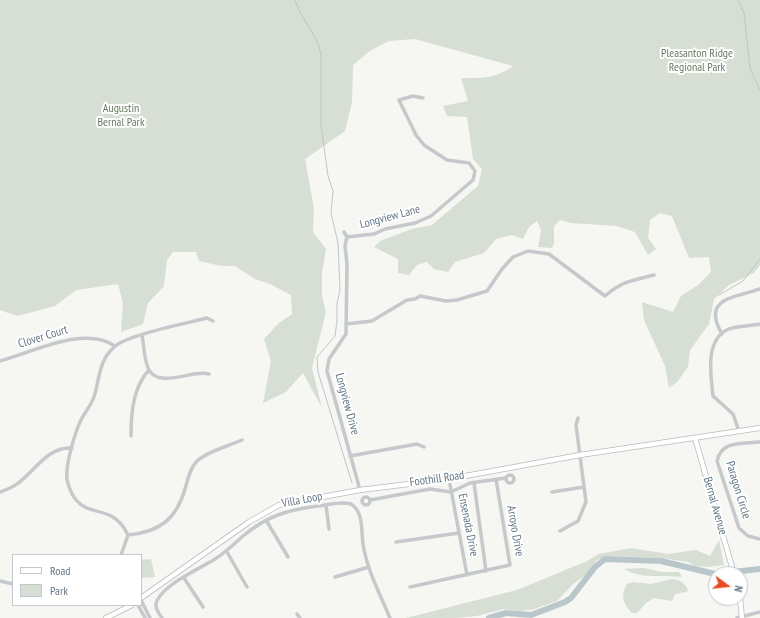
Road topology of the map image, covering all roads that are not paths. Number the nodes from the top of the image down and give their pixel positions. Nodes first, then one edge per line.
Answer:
1 (423, 98) dead end
2 (344, 232) dead end
3 (347, 237) junction
4 (654, 275) dead end
5 (760, 289) edge
6 (213, 321) dead end
7 (346, 324) junction
8 (760, 324) edge
9 (722, 334) junction
10 (142, 335) junction
11 (115, 346) junction
12 (0, 361) edge
13 (150, 370) junction
14 (209, 374) dead end
15 (578, 418) dead end
16 (760, 428) edge
17 (739, 431) junction
18 (131, 436) dead end
19 (695, 438) junction
20 (242, 440) dead end
21 (760, 442) edge
22 (424, 447) dead end
23 (72, 448) junction
24 (580, 455) junction
25 (350, 456) junction
26 (506, 478) dead end
27 (448, 479) junction
28 (496, 479) junction
29 (474, 483) junction
30 (584, 488) junction
31 (360, 490) junction
32 (0, 492) edge
33 (451, 492) junction
34 (552, 492) dead end
35 (370, 500) dead end
36 (326, 505) junction
37 (266, 520) junction
38 (329, 529) dead end
39 (560, 531) dead end
40 (459, 533) junction
41 (128, 535) junction
42 (760, 539) edge
43 (396, 542) dead end
44 (227, 552) junction
45 (121, 554) edge
46 (288, 557) dead end
47 (731, 566) edge
48 (369, 567) junction
49 (486, 571) junction
50 (467, 575) junction
51 (336, 577) dead end
52 (184, 578) junction
53 (1, 581) edge
54 (12, 584) edge
55 (0, 586) edge
56 (247, 587) dead end
57 (410, 587) dead end
58 (142, 598) edge
59 (142, 601) edge
60 (130, 606) edge
61 (139, 606) edge
62 (741, 606) edge
63 (203, 607) dead end
64 (760, 612) edge
65 (297, 614) dead end
66 (742, 617) edge
67 (106, 618) edge
68 (145, 618) edge
69 (150, 618) edge
70 (162, 618) edge
71 (300, 618) edge
72 (390, 618) edge
73 (737, 618) edge

1 - 3 street, Longview Lane
2 - 3 street
3 - 7 street, Longview Drive
4 - 7 street
5 - 9 street
6 - 10 street
7 - 25 street, Longview Drive
8 - 9 street
9 - 17 street
10 - 11 street
10 - 13 street
11 - 12 street, Clover Court
11 - 23 street
13 - 14 street
13 - 18 street
15 - 24 street
16 - 17 main road, Foothill Road
17 - 19 main road, Foothill Road
19 - 24 main road, Foothill Road
19 - 47 main road, Bernal Avenue
20 - 41 street
21 - 42 street, Paragon Circle
22 - 25 street
23 - 32 street
23 - 41 street
24 - 27 main road, Foothill Road
24 - 30 street
25 - 31 street, Longview Drive
26 - 28 street
27 - 31 main road, Foothill Road
27 - 33 street, Ensenada Drive
28 - 29 street
28 - 49 street, Arroyo Drive
29 - 33 street
29 - 49 street
30 - 34 street
30 - 39 street
31 - 58 main road, Foothill Road
33 - 35 street
33 - 40 street, Ensenada Drive
36 - 37 street, Villa Loop
36 - 38 street
36 - 48 street, Villa Loop
37 - 44 street, Villa Loop
37 - 46 street
40 - 43 street
40 - 50 street, Ensenada Drive
41 - 45 street
44 - 52 street, Villa Loop
44 - 56 street
48 - 51 street
48 - 72 street, Villa Loop
49 - 50 street, Arroyo Drive
50 - 57 street, Arroyo Drive
52 - 63 street
52 - 70 street, Villa Loop
53 - 54 street
53 - 55 street
59 - 69 street
60 - 67 main road
61 - 68 street
62 - 66 main road
64 - 66 street
65 - 71 street
66 - 73 street

